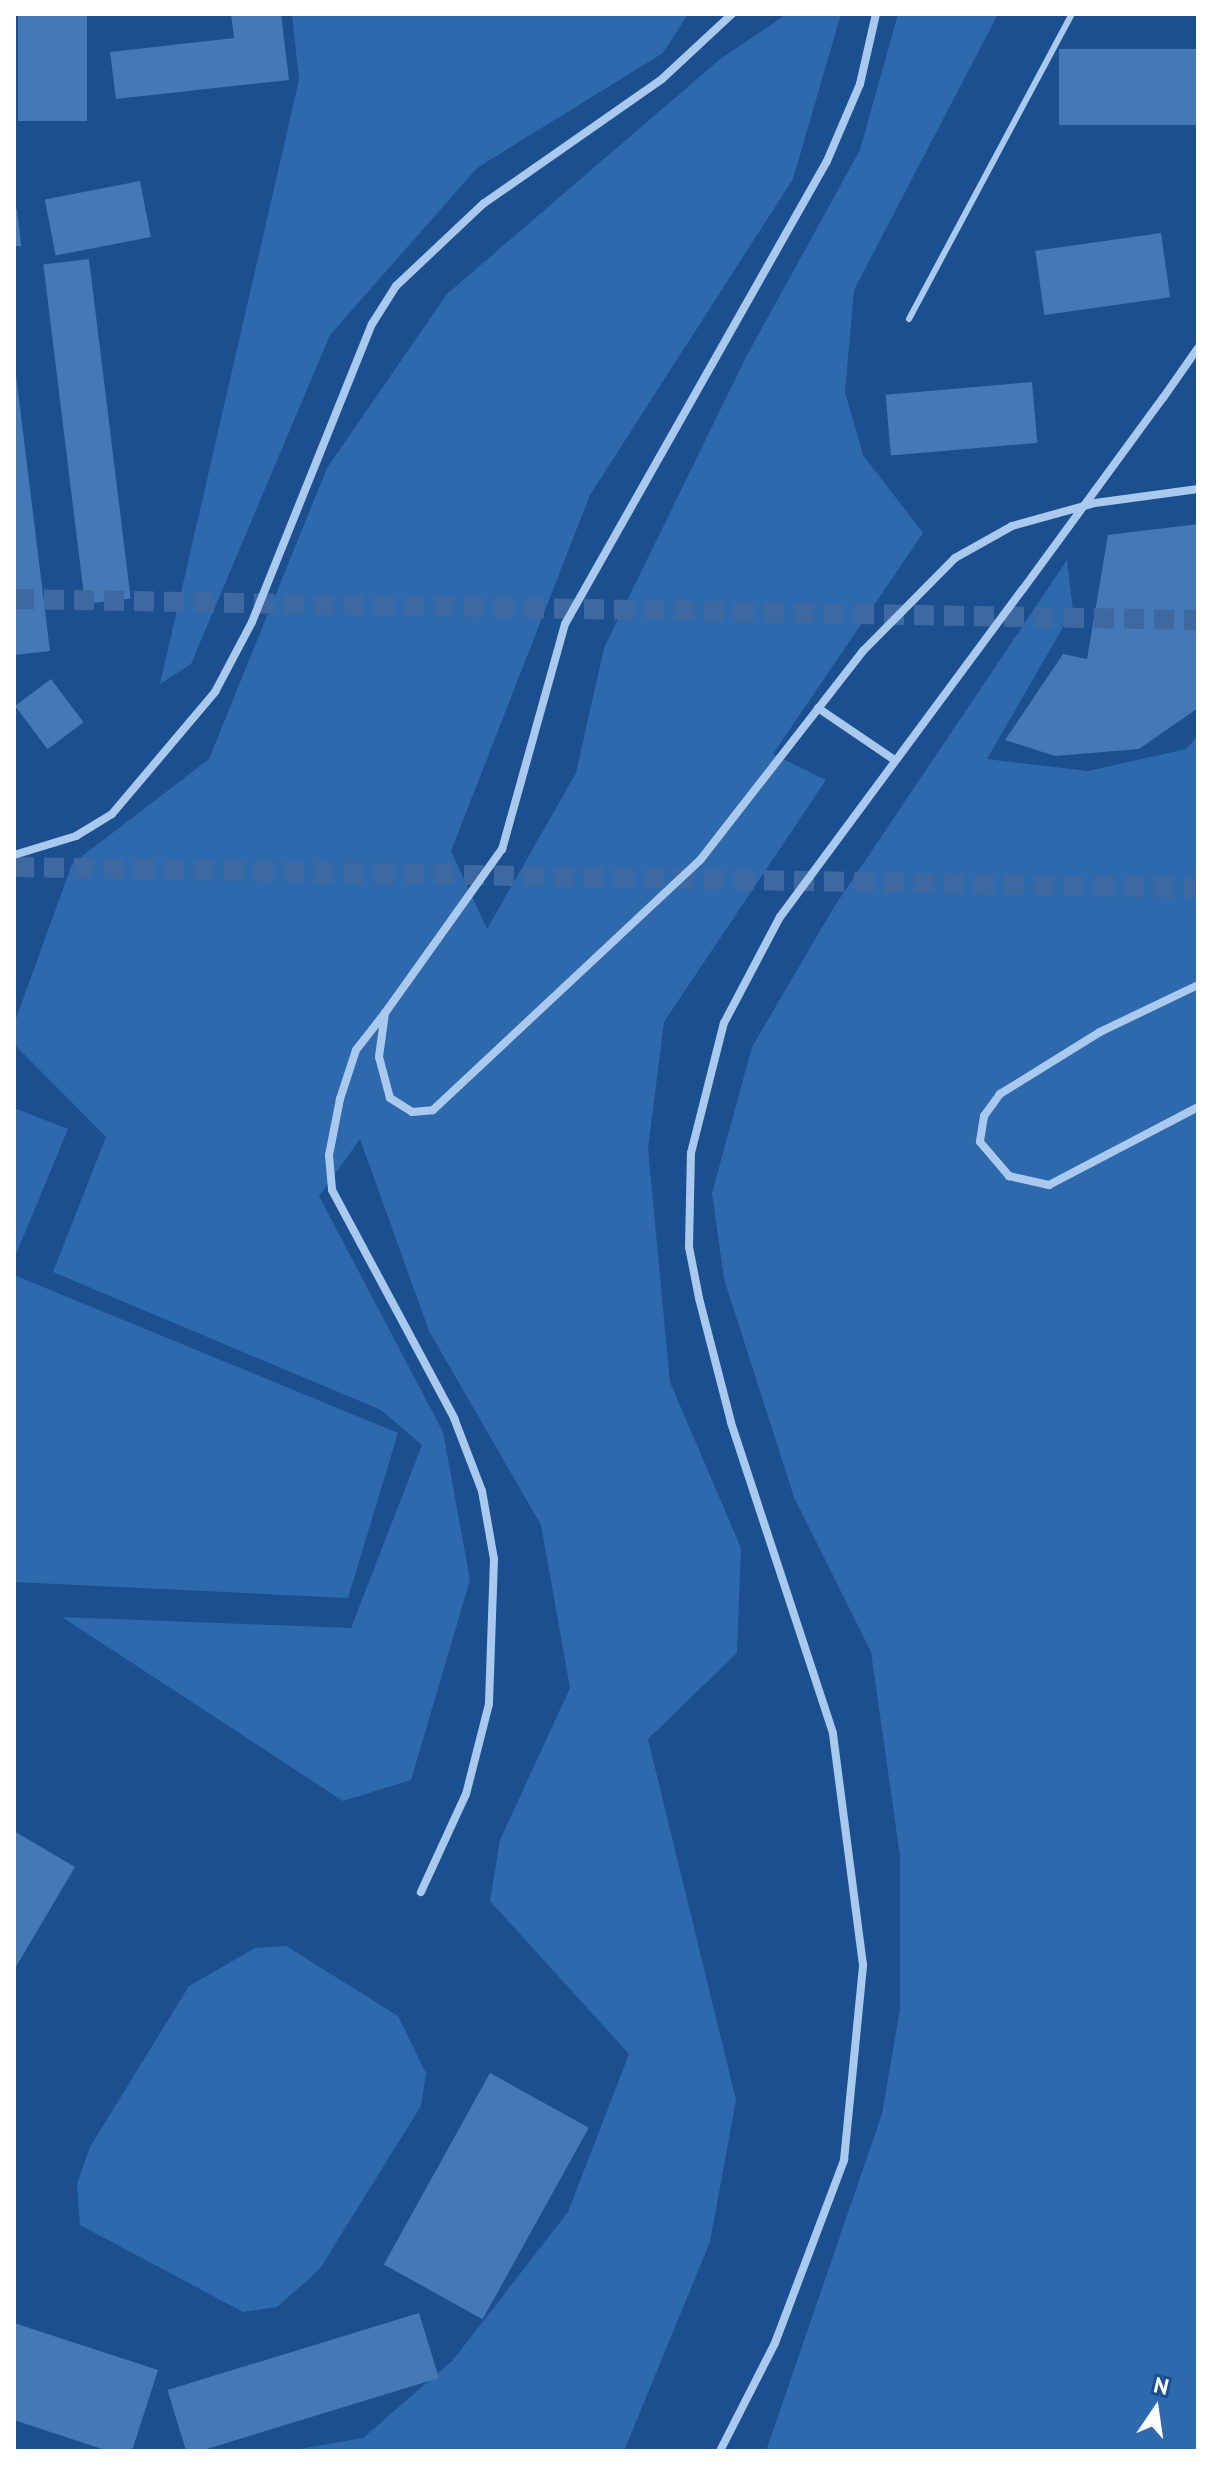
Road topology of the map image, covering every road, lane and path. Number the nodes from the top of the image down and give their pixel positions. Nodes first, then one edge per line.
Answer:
1 (732, 14) edge
2 (876, 14) edge
3 (1072, 14) edge
4 (909, 319) dead end
5 (1198, 348) edge
6 (1198, 489) edge
7 (818, 708) junction
8 (893, 759) junction
9 (14, 855) edge
10 (1198, 985) edge
11 (385, 1013) junction
12 (1198, 1107) edge
13 (421, 1892) dead end
14 (720, 2451) edge

1 - 9 street
2 - 11 street
3 - 4 lane
5 - 8 street, bridge
6 - 7 street
7 - 8 street
7 - 11 street
8 - 14 street
10 - 12 street
11 - 13 street

